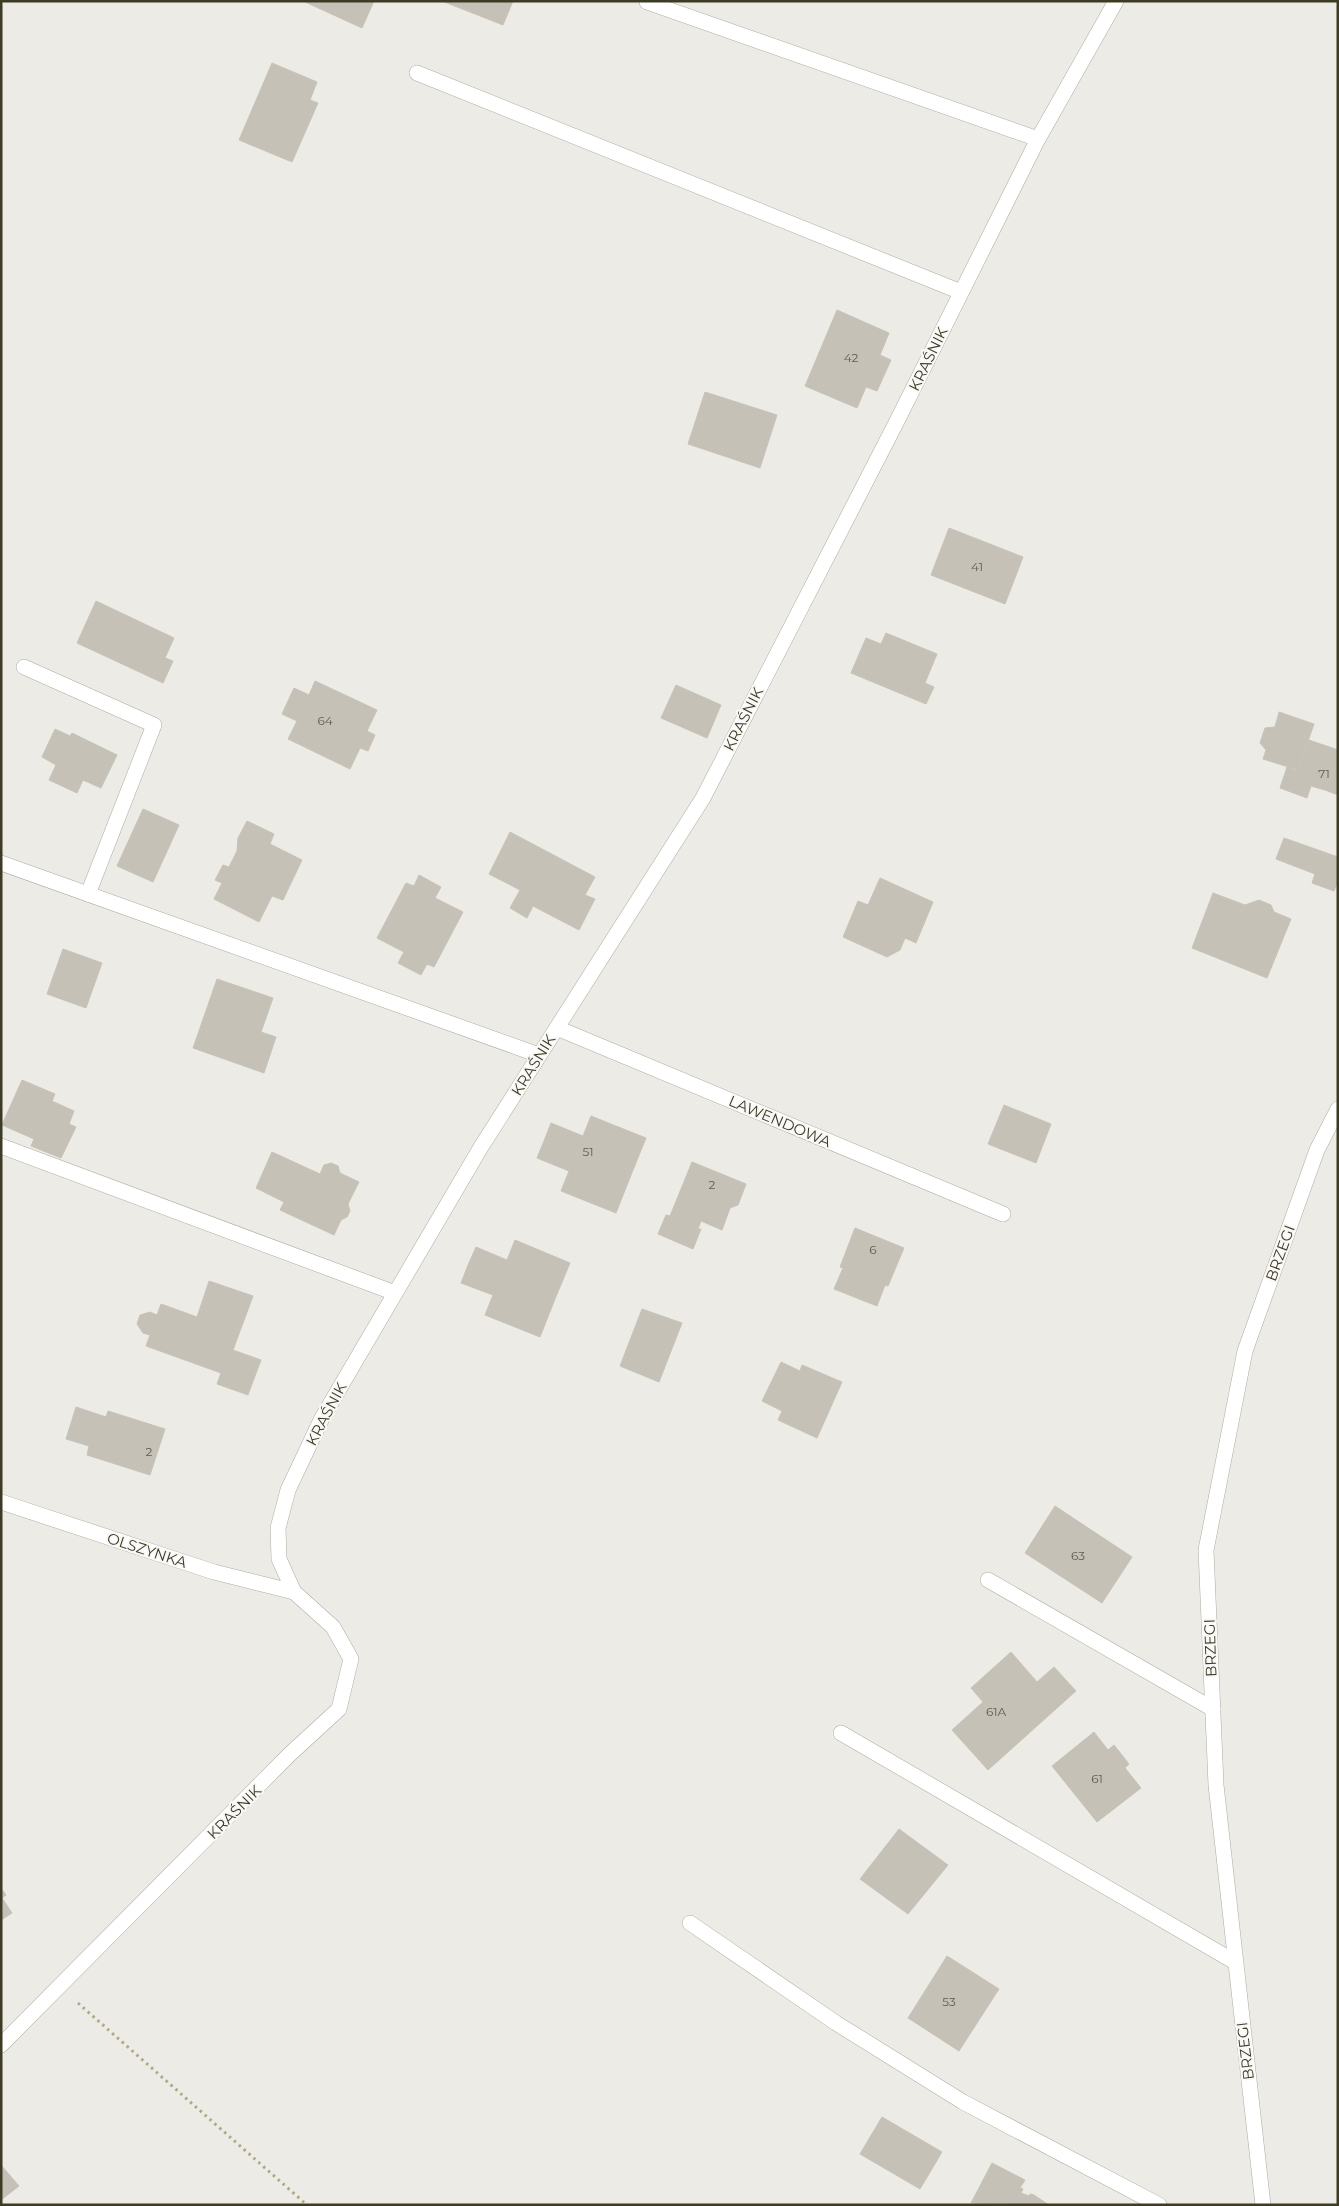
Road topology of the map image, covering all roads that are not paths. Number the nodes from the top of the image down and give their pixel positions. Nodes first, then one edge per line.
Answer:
1 (1116, 1) edge
2 (647, 2) edge
3 (417, 72) dead end
4 (1038, 139) junction
5 (961, 292) junction
6 (24, 667) dead end
7 (1, 863) edge
8 (88, 894) junction
9 (556, 1028) junction
10 (539, 1055) junction
11 (1338, 1109) edge
12 (1, 1146) edge
13 (1003, 1214) dead end
14 (396, 1293) junction
15 (1, 1502) edge
16 (988, 1580) dead end
17 (294, 1592) junction
18 (1213, 1709) junction
19 (841, 1733) dead end
20 (690, 1923) dead end
21 (1235, 1962) junction
22 (1, 2046) edge
23 (1159, 2205) edge
24 (1263, 2205) edge

1 - 4 street, KRAŚNIK
2 - 4 street
3 - 5 street
4 - 5 street, KRAŚNIK
5 - 9 street, KRAŚNIK
6 - 8 street
7 - 8 street
8 - 10 street
9 - 10 street, KRAŚNIK
9 - 13 street, LAWENDOWA
10 - 14 street, KRAŚNIK
11 - 18 street, BRZEGI
12 - 14 street
14 - 17 street, KRAŚNIK
15 - 17 street, OLSZYNKA
16 - 18 street
17 - 22 street, KRAŚNIK
18 - 21 street, BRZEGI
19 - 21 street
20 - 23 street
21 - 24 street, BRZEGI

